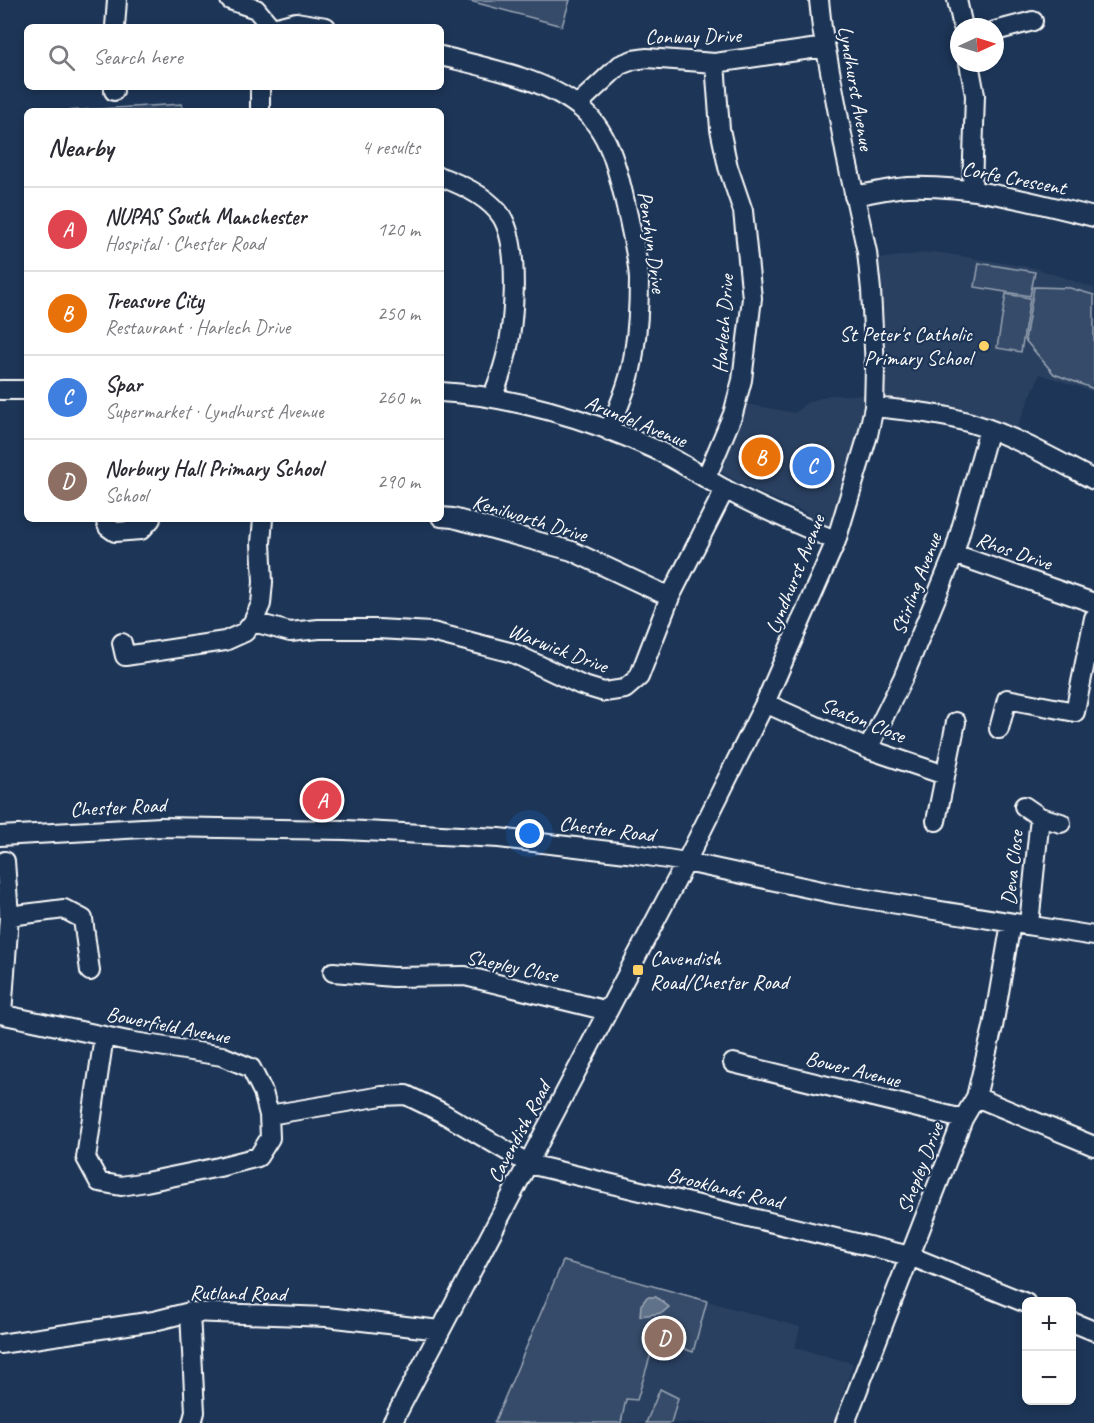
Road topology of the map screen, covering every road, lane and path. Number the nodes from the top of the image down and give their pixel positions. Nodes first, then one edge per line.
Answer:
1 (117, 0) edge
2 (230, 0) edge
3 (819, 0) edge
4 (957, 0) edge
5 (961, 18) edge
6 (1033, 21) dead end
7 (115, 24) edge
8 (268, 24) edge
9 (288, 24) edge
10 (308, 24) edge
11 (1004, 29) edge
12 (825, 47) junction
13 (444, 57) edge
14 (715, 63) junction
15 (971, 72) edge
16 (260, 90) edge
17 (577, 105) junction
18 (260, 108) edge
19 (444, 178) edge
20 (972, 189) junction
21 (854, 196) junction
22 (1094, 218) edge
23 (0, 390) edge
24 (24, 390) edge
25 (444, 392) edge
26 (492, 398) junction
27 (874, 407) junction
28 (989, 429) junction
29 (609, 431) junction
30 (706, 478) junction
31 (1094, 480) edge
32 (725, 489) junction
33 (444, 518) edge
34 (106, 522) edge
35 (148, 522) edge
36 (263, 522) edge
37 (836, 540) junction
38 (954, 554) junction
39 (670, 597) junction
40 (1094, 603) edge
41 (1094, 618) edge
42 (253, 622) junction
43 (124, 656) dead end
44 (765, 703) junction
45 (956, 722) dead end
46 (999, 729) dead end
47 (868, 748) junction
48 (945, 775) junction
49 (1023, 806) dead end
50 (1040, 817) junction
51 (936, 821) dead end
52 (1061, 823) dead end
53 (0, 836) edge
54 (5, 861) dead end
55 (686, 862) junction
56 (9, 916) junction
57 (1020, 923) junction
58 (1094, 936) edge
59 (90, 971) dead end
60 (333, 972) dead end
61 (609, 1011) junction
62 (1, 1014) edge
63 (104, 1036) junction
64 (733, 1063) dead end
65 (976, 1097) junction
66 (269, 1115) junction
67 (963, 1119) junction
68 (1094, 1146) edge
69 (529, 1164) junction
70 (910, 1256) junction
71 (1022, 1301) edge
72 (190, 1312) junction
73 (1076, 1324) edge
74 (440, 1330) junction
75 (1094, 1331) edge
76 (0, 1344) edge
77 (192, 1423) edge
78 (392, 1423) edge
79 (845, 1423) edge

1 - 7 street
2 - 8 street
3 - 12 street, Lyndhurst Avenue
4 - 5 street
6 - 11 street
9 - 10 street
12 - 14 street, Conway Drive
12 - 21 street, Lyndhurst Avenue
13 - 17 street
14 - 17 street, Conway Drive
14 - 30 street, Harlech Drive
15 - 20 street
16 - 18 street
17 - 29 street, Penrhyn Drive
19 - 26 street
20 - 21 street, Corfe Crescent
20 - 22 street, Corfe Crescent
21 - 27 street, Lyndhurst Avenue
23 - 24 street
25 - 26 street, Arundel Avenue
26 - 29 street, Arundel Avenue
27 - 28 street
27 - 37 street, Lyndhurst Avenue
28 - 31 street
28 - 38 street, Stirling Avenue
29 - 30 street, Arundel Avenue
30 - 32 street, Arundel Avenue
32 - 37 street, Arundel Avenue
32 - 39 street, Warwick Drive
33 - 39 street, Kenilworth Drive
34 - 35 street
36 - 42 street
37 - 44 street, Lyndhurst Avenue
38 - 40 street, Rhos Drive
38 - 47 street, Stirling Avenue
39 - 42 street, Warwick Drive
41 - 46 street
42 - 43 street
44 - 47 street, Seaton Close
44 - 55 street, Lyndhurst Avenue
45 - 48 street
47 - 48 street, Seaton Close
48 - 51 street
49 - 50 street, Deva Close
50 - 52 street, Deva Close
50 - 57 street, Deva Close
53 - 55 street, Chester Road
54 - 56 street
55 - 57 street, Chester Road
55 - 61 street, Cavendish Road
56 - 59 street
56 - 62 street
57 - 58 street, Chester Road
57 - 65 street, Shepley Drive
60 - 61 street, Shepley Close
61 - 69 street, Cavendish Road
62 - 63 street, Bowerfield Avenue
63 - 66 street, Bowerfield Avenue
63 - 66 street
64 - 67 street, Bower Avenue
65 - 67 street, Shepley Drive
65 - 68 street
66 - 69 street
67 - 70 street, Shepley Drive
69 - 70 street, Brooklands Road
69 - 74 street, Cavendish Road
70 - 71 street, Brooklands Road
70 - 79 street, Shepley Drive
72 - 74 street, Rutland Road
72 - 76 street, Rutland Road
72 - 77 street
73 - 75 street
74 - 78 street, Cavendish Road

